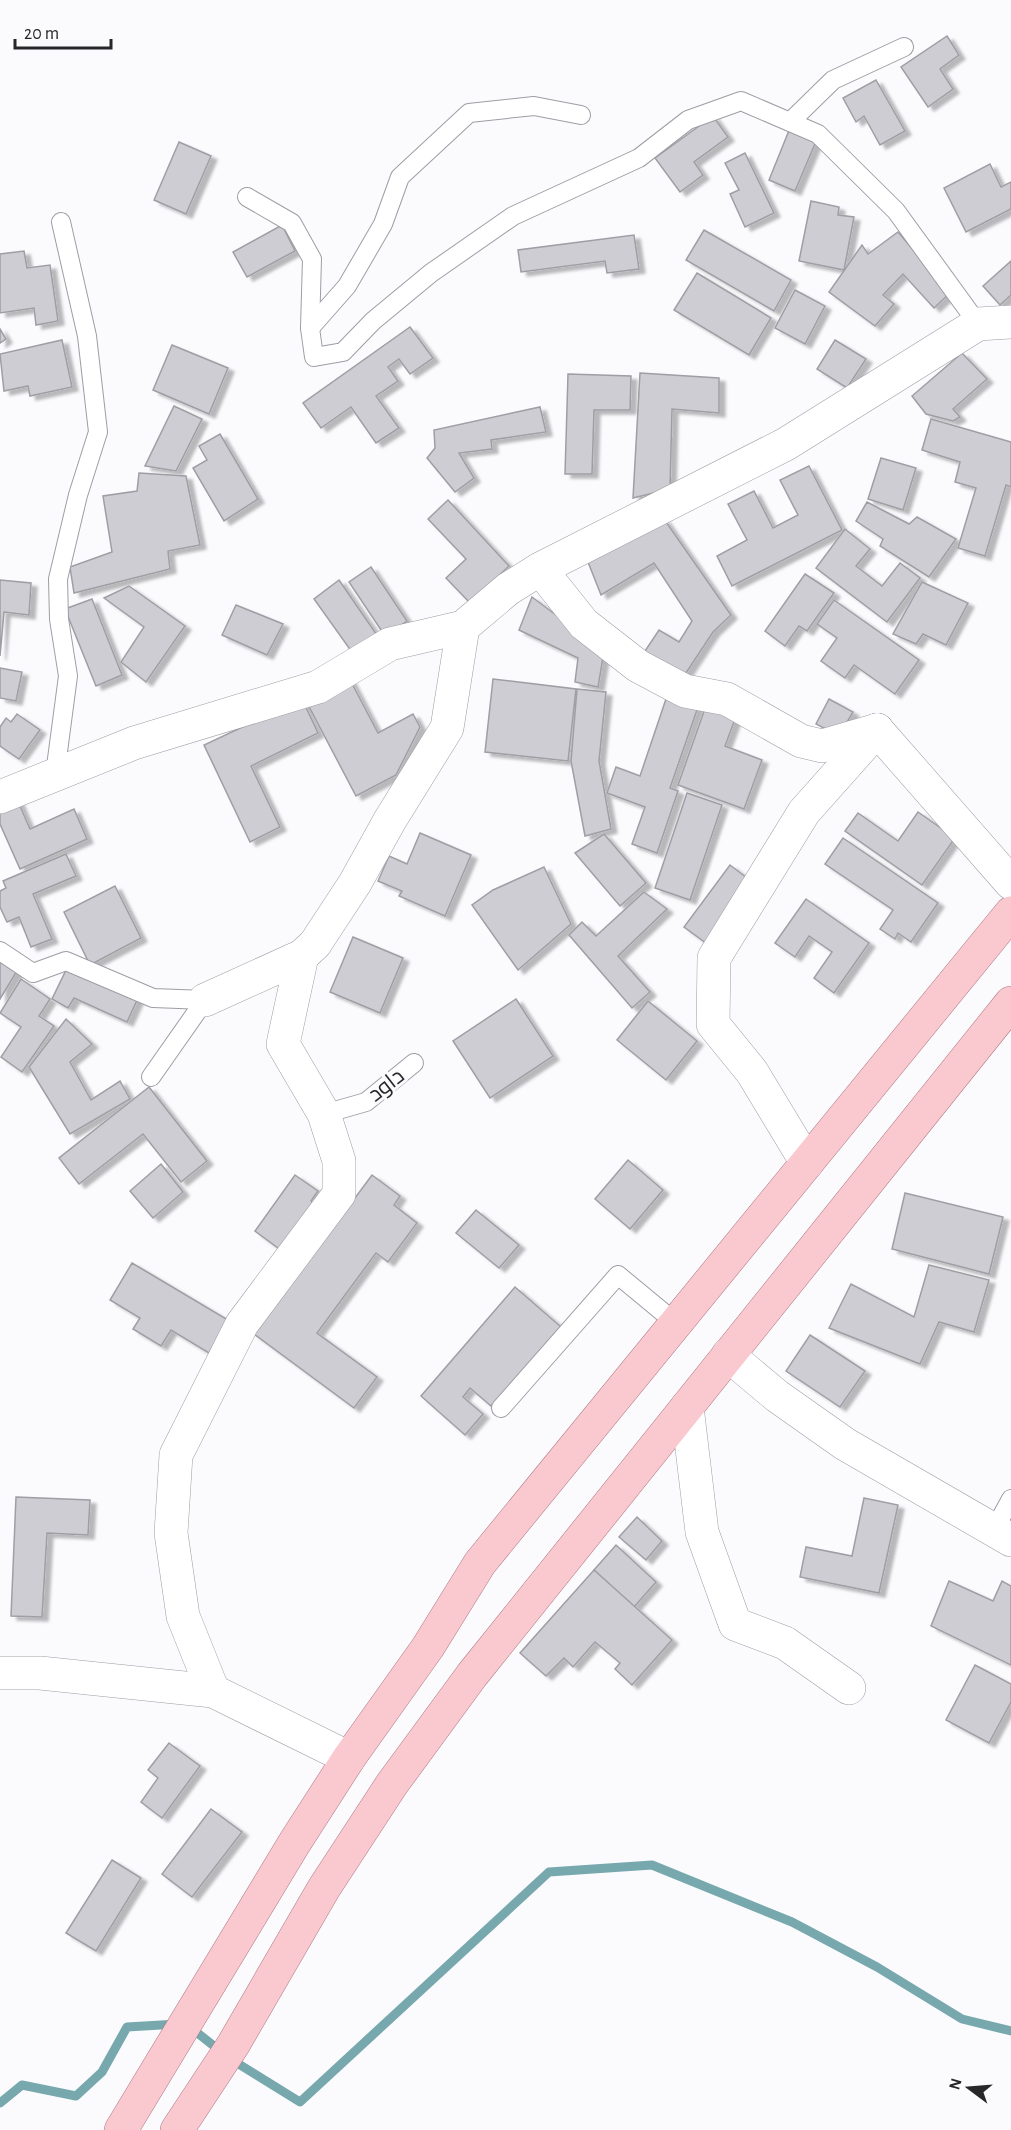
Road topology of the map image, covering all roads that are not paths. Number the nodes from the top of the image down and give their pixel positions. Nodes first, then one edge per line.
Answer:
1 (904, 46) dead end
2 (581, 115) dead end
3 (790, 122) junction
4 (247, 197) dead end
5 (61, 222) dead end
6 (1011, 322) edge
7 (978, 324) junction
8 (310, 328) junction
9 (540, 568) junction
10 (463, 627) junction
11 (877, 730) junction
12 (55, 774) junction
13 (0, 797) edge
14 (1011, 883) edge
15 (1011, 913) edge
16 (0, 951) edge
17 (302, 956) junction
18 (206, 1000) junction
19 (1011, 1003) edge
20 (414, 1063) dead end
21 (150, 1077) dead end
22 (324, 1114) junction
23 (807, 1163) junction
24 (676, 1323) junction
25 (728, 1355) junction
26 (687, 1407) junction
27 (501, 1408) dead end
28 (1011, 1499) edge
29 (1002, 1536) edge
30 (428, 1647) junction
31 (0, 1673) edge
32 (472, 1675) junction
33 (849, 1688) dead end
34 (213, 1690) junction
35 (348, 1758) junction
36 (288, 1854) junction
37 (332, 1877) junction
38 (121, 2130) edge
39 (177, 2130) edge

1 - 3 lane
2 - 8 lane
3 - 7 lane
3 - 8 lane
4 - 8 lane
5 - 12 lane
6 - 7 street
7 - 9 street
9 - 10 street
9 - 11 street
10 - 12 street
10 - 17 street
11 - 14 street
11 - 23 street
12 - 13 street
15 - 23 main road
16 - 18 lane
17 - 18 street
17 - 22 street
18 - 21 lane
19 - 25 main road
20 - 22 lane, داود
22 - 34 street
23 - 24 main road
24 - 27 lane
24 - 30 main road
25 - 26 main road
25 - 29 street
26 - 32 main road
26 - 33 street
28 - 29 lane
30 - 32 main road
30 - 35 main road
31 - 34 street
32 - 37 main road
34 - 35 street
35 - 36 main road
36 - 37 main road
36 - 38 main road
37 - 39 main road

